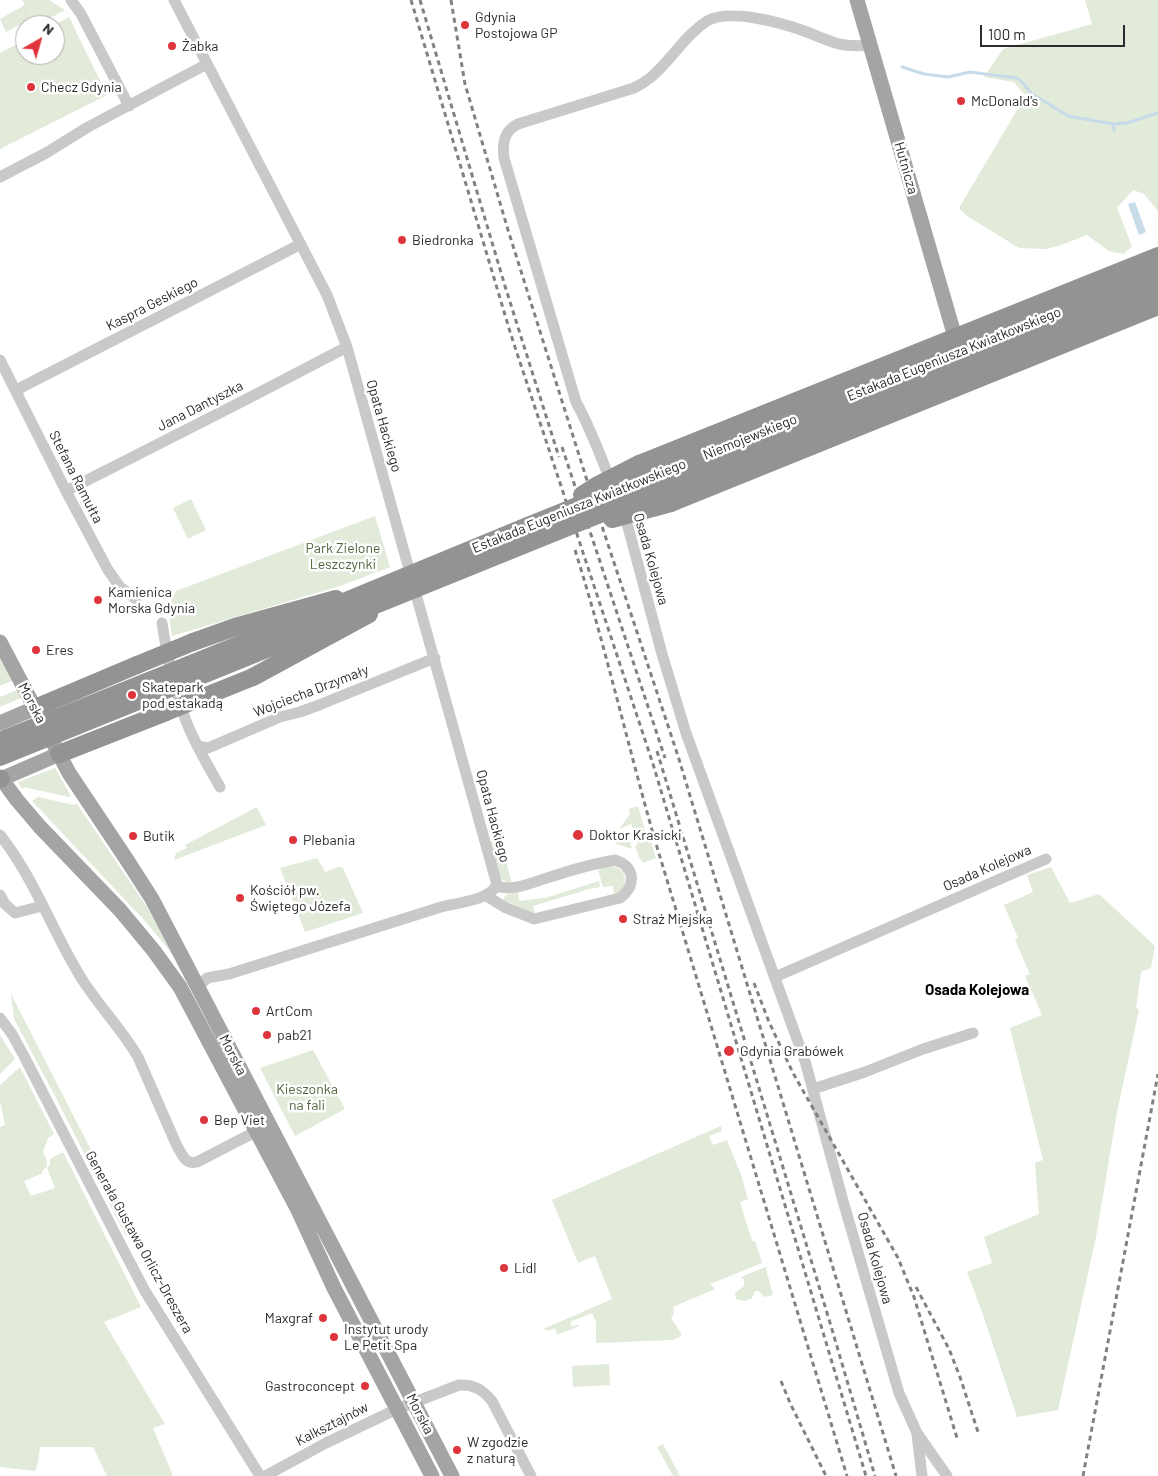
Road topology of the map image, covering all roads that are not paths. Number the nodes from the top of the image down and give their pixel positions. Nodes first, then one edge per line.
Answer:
1 (71, 0) edge
2 (174, 0) edge
3 (857, 0) edge
4 (869, 45) junction
5 (207, 64) junction
6 (129, 106) junction
7 (0, 177) edge
8 (301, 244) junction
9 (1158, 256) edge
10 (1158, 272) edge
11 (1158, 288) edge
12 (1158, 306) edge
13 (955, 337) junction
14 (346, 347) junction
15 (923, 350) junction
16 (0, 360) edge
17 (971, 382) junction
18 (16, 392) junction
19 (940, 394) junction
20 (66, 490) junction
21 (617, 500) junction
22 (525, 527) junction
23 (542, 538) junction
24 (406, 585) junction
25 (136, 599) dead end
26 (162, 623) dead end
27 (0, 642) edge
28 (434, 658) junction
29 (35, 708) junction
30 (0, 722) edge
31 (0, 741) edge
32 (198, 746) junction
33 (59, 754) junction
34 (0, 757) edge
35 (0, 778) edge
36 (220, 787) dead end
37 (0, 835) edge
38 (1046, 859) dead end
39 (496, 886) junction
40 (485, 895) junction
41 (0, 896) edge
42 (42, 906) junction
43 (774, 978) junction
44 (180, 987) junction
45 (198, 987) junction
46 (0, 1018) edge
47 (973, 1033) dead end
48 (813, 1089) junction
49 (257, 1131) junction
50 (414, 1403) junction
51 (396, 1409) junction
52 (917, 1433) junction
53 (260, 1476) edge
54 (265, 1476) edge
55 (432, 1476) edge
56 (452, 1476) edge
57 (531, 1476) edge
58 (922, 1476) edge
59 (947, 1476) edge

1 - 6 street
2 - 5 street, Opata Hackiego
3 - 4 main road, Hutnicza
4 - 13 main road, Hutnicza
4 - 21 street, Osada Kolejowa
5 - 6 street
5 - 8 street, Opata Hackiego
6 - 7 street
8 - 14 street, Opata Hackiego
8 - 18 street, Kaspra Geskiego
9 - 13 highway
10 - 22 highway, Estakada Eugeniusza Kwiatkowskiego, bridge
11 - 23 highway, Estakada Eugeniusza Kwiatkowskiego, bridge
12 - 17 highway
13 - 15 highway
13 - 17 main road, Hutnicza
14 - 20 street, Jana Dantyszka
14 - 28 street, Opata Hackiego
15 - 21 street, Niemojewskiego
15 - 22 highway, bridge
16 - 18 street, Stefana Ramułta
17 - 19 highway
18 - 20 street, Stefana Ramułta
19 - 21 street, Niemojewskiego
19 - 23 highway, bridge
20 - 25 street, Stefana Ramułta
21 - 43 street, Osada Kolejowa
22 - 24 highway, Estakada Eugeniusza Kwiatkowskiego, bridge
23 - 24 highway, Estakada Eugeniusza Kwiatkowskiego, bridge
24 - 29 highway, bridge
24 - 31 highway, Estakada Eugeniusza Kwiatkowskiego, bridge
24 - 33 highway, bridge
24 - 34 highway, Estakada Eugeniusza Kwiatkowskiego, bridge
26 - 32 street
27 - 29 main road, Morska
28 - 32 street, Wojciecha Drzymały
28 - 39 street, Opata Hackiego
29 - 30 main road
29 - 33 main road, Morska
32 - 36 street
33 - 35 main road
33 - 45 main road, Morska
35 - 44 main road, Morska
37 - 42 street
38 - 43 street, Osada Kolejowa
39 - 40 street
39 - 40 street
40 - 45 street
41 - 42 street
42 - 49 street
43 - 48 street, Osada Kolejowa
44 - 45 street
44 - 49 main road, Morska
45 - 50 main road, Morska
46 - 53 street, Generała Gustawa Orlicz-Dreszera
47 - 48 street
48 - 52 street, Osada Kolejowa
49 - 51 main road, Morska
50 - 51 street, Kalksztajnów
50 - 56 main road, Morska
50 - 57 street, Kalksztajnów
51 - 54 street, Kalksztajnów
51 - 55 main road, Morska
52 - 58 street, Osada Kolejowa
52 - 59 street, Osada Kolejowa

